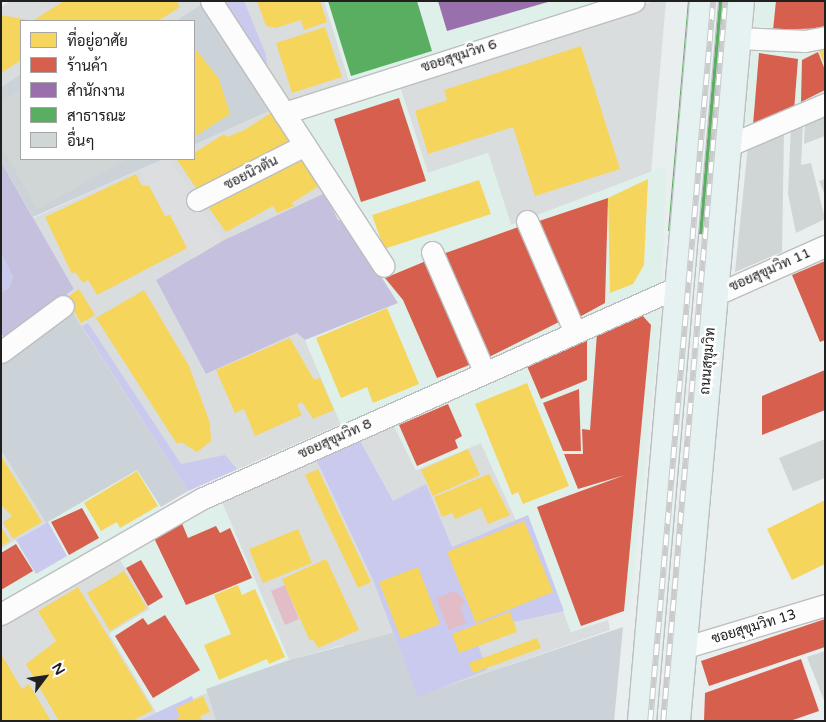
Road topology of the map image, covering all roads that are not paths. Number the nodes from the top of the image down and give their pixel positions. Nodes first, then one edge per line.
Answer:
1 (211, 1) edge
2 (634, 1) edge
3 (704, 1) edge
4 (740, 1) edge
5 (825, 37) edge
6 (737, 38) junction
7 (825, 104) edge
8 (284, 113) junction
9 (305, 145) junction
10 (726, 146) junction
11 (197, 200) dead end
12 (527, 221) dead end
13 (825, 246) edge
14 (432, 252) dead end
15 (384, 266) dead end
16 (680, 286) junction
17 (714, 290) junction
18 (63, 306) dead end
19 (574, 330) junction
20 (1, 352) edge
21 (484, 371) junction
22 (825, 606) edge
23 (1, 614) edge
24 (683, 648) junction
25 (642, 721) edge
26 (676, 721) edge

1 - 8 street
2 - 8 street, ซอยสุขุมวิท 6
3 - 16 main road
4 - 6 main road, ถนนสุขุมวิท
5 - 6 street
6 - 10 main road, ถนนสุขุมวิท
7 - 10 street
8 - 9 street
9 - 11 street, ซอยนิวตัน
9 - 15 street
10 - 17 main road, ถนนสุขุมวิท
12 - 19 street
13 - 17 street, ซอยสุขุมวิท 11
14 - 21 street
16 - 17 main road
16 - 19 street, ซอยสุขุมวิท 8
16 - 25 main road
17 - 24 main road, ถนนสุขุมวิท
18 - 20 street
19 - 21 street, ซอยสุขุมวิท 8
21 - 23 street, ซอยสุขุมวิท 8
22 - 24 street, ซอยสุขุมวิท 13
24 - 26 main road, ถนนสุขุมวิท

